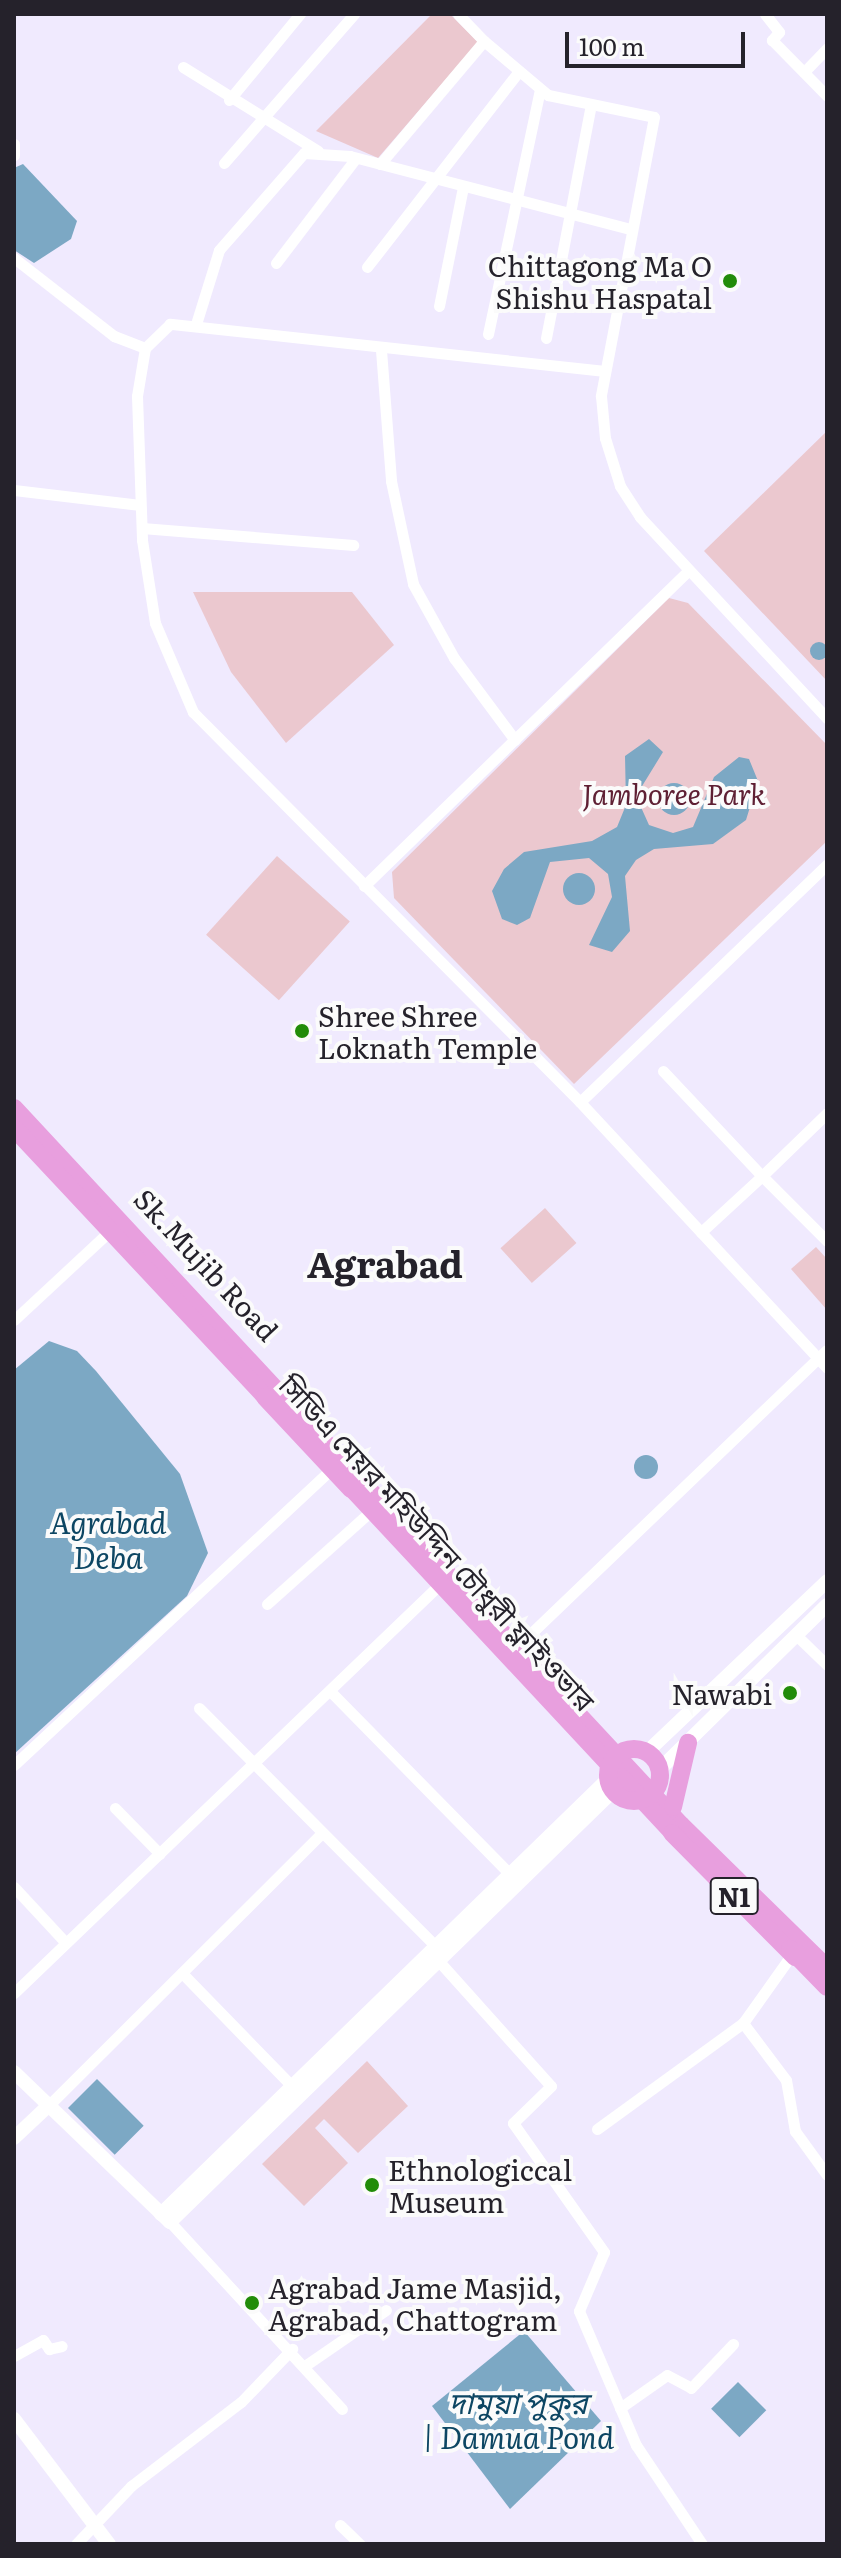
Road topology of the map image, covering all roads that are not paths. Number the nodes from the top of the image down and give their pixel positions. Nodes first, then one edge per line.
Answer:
1 (300, 14) edge
2 (354, 14) edge
3 (458, 14) edge
4 (765, 14) edge
5 (484, 41) junction
6 (827, 48) edge
7 (183, 67) dead end
8 (519, 71) junction
9 (804, 72) junction
10 (540, 90) junction
11 (827, 96) edge
12 (229, 100) junction
13 (591, 104) junction
14 (262, 119) junction
15 (14, 144) edge
16 (319, 151) junction
17 (14, 155) edge
18 (356, 158) junction
19 (224, 163) dead end
20 (380, 164) junction
21 (435, 180) junction
22 (463, 187) junction
23 (515, 202) junction
24 (569, 215) junction
25 (631, 229) junction
26 (14, 258) edge
27 (276, 263) dead end
28 (367, 267) dead end
29 (439, 306) dead end
30 (196, 324) junction
31 (488, 334) dead end
32 (546, 338) dead end
33 (145, 348) junction
34 (381, 350) junction
35 (605, 371) junction
36 (14, 490) edge
37 (140, 505) junction
38 (142, 528) junction
39 (353, 545) dead end
40 (688, 571) junction
41 (827, 718) edge
42 (515, 740) junction
43 (827, 864) edge
44 (364, 886) junction
45 (663, 1071) dead end
46 (14, 1095) edge
47 (580, 1102) junction
48 (14, 1108) edge
49 (827, 1113) edge
50 (14, 1127) edge
51 (762, 1176) junction
52 (125, 1217) junction
53 (111, 1230) junction
54 (701, 1232) junction
55 (827, 1241) edge
56 (14, 1320) edge
57 (824, 1359) edge
58 (331, 1469) junction
59 (371, 1511) junction
60 (827, 1581) edge
61 (440, 1584) junction
62 (267, 1604) dead end
63 (827, 1605) edge
64 (796, 1635) junction
65 (522, 1642) junction
66 (827, 1665) edge
67 (330, 1691) junction
68 (199, 1708) dead end
69 (688, 1743) junction
70 (623, 1751) junction
71 (647, 1752) junction
72 (254, 1764) junction
73 (14, 1765) edge
74 (660, 1769) junction
75 (610, 1779) junction
76 (656, 1789) junction
77 (640, 1801) junction
78 (673, 1807) junction
79 (115, 1808) dead end
80 (322, 1833) junction
81 (160, 1854) junction
82 (510, 1874) junction
83 (14, 1887) edge
84 (66, 1943) junction
85 (435, 1951) junction
86 (792, 1954) junction
87 (827, 1966) edge
88 (182, 1973) junction
89 (827, 1989) edge
90 (14, 1993) edge
91 (743, 2023) junction
92 (14, 2072) edge
93 (290, 2084) junction
94 (46, 2108) junction
95 (597, 2129) dead end
96 (14, 2138) edge
97 (827, 2175) edge
98 (165, 2218) junction
99 (386, 2310) dead end
100 (733, 2344) dead end
101 (62, 2346) dead end
102 (292, 2349) junction
103 (14, 2356) edge
104 (306, 2365) junction
105 (620, 2408) junction
106 (342, 2409) dead end
107 (14, 2419) edge
108 (340, 2525) dead end
109 (95, 2526) junction
110 (76, 2544) edge
111 (109, 2544) edge
112 (360, 2544) edge
113 (702, 2544) edge

1 - 12 street
2 - 14 street
3 - 5 street
4 - 9 street
5 - 8 street
5 - 20 street
6 - 9 street
7 - 12 street
8 - 10 street
8 - 21 street
9 - 11 street
10 - 13 street
10 - 23 street
12 - 14 street
13 - 24 street
13 - 25 street
14 - 16 street
14 - 19 street
15 - 17 street
16 - 18 street
16 - 30 street
18 - 20 street
18 - 27 street
20 - 21 street
21 - 22 street
21 - 28 street
22 - 23 street
22 - 29 street
23 - 24 street
23 - 31 street
24 - 25 street
24 - 32 street
25 - 35 street
26 - 33 street
30 - 33 street
30 - 34 street
33 - 37 street
34 - 35 street
34 - 42 street
35 - 40 street
36 - 37 street
37 - 38 street
38 - 39 street
38 - 44 street
40 - 41 street
40 - 42 street
42 - 44 street
43 - 47 street
44 - 47 street
45 - 51 street
46 - 52 highway, Sk.Mujib Road
47 - 54 street
48 - 87 highway
49 - 51 street
50 - 53 highway
50 - 89 highway, সিডিএ মেয়র মহিউদ্দিন চৌধুরী ফ্লাইওভার
51 - 54 street
51 - 55 street
52 - 53 street
52 - 65 highway, Sk.Mujib Road
53 - 56 street
53 - 58 highway
54 - 57 street
57 - 65 street
58 - 59 highway
58 - 73 street
59 - 61 highway
59 - 62 street
60 - 71 street
61 - 67 street
61 - 75 highway
63 - 64 street
64 - 66 street
64 - 69 street
65 - 70 highway, Sk.Mujib Road
67 - 72 street
67 - 82 street
68 - 72 street
69 - 74 street
69 - 78 highway
70 - 71 highway
70 - 75 highway
71 - 74 highway
72 - 80 street
72 - 81 street
74 - 76 highway
75 - 77 highway
75 - 82 street
75 - 85 street
76 - 77 highway
76 - 78 highway, N1
77 - 86 highway, N1
78 - 87 highway, N1
79 - 81 street
80 - 85 street
80 - 88 street
81 - 84 street
82 - 85 street
83 - 84 street
84 - 90 street
85 - 93 street
85 - 98 street
85 - 105 street
86 - 89 highway, N1
86 - 91 street
88 - 93 street
88 - 94 street
91 - 95 street
91 - 97 street
92 - 94 street
93 - 98 street
94 - 96 street
94 - 98 street
98 - 102 street
99 - 104 street
100 - 105 street
101 - 103 street
102 - 104 street
102 - 109 street
104 - 106 street
105 - 113 street
107 - 109 street
108 - 112 street
109 - 110 street
109 - 111 street

